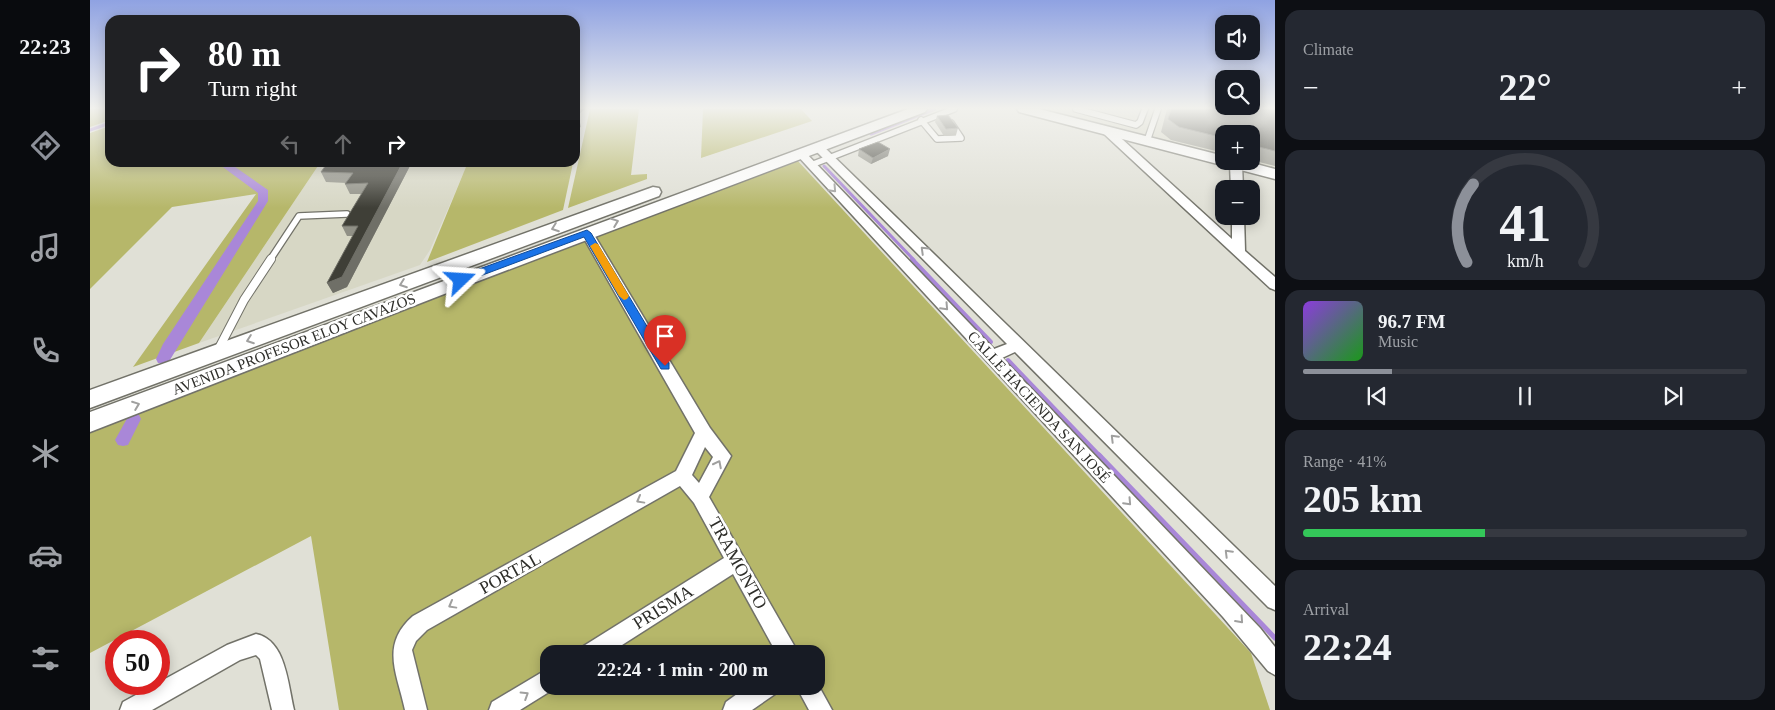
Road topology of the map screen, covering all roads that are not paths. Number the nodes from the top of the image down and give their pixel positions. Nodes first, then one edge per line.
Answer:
1 (790, 142) edge
2 (850, 142) edge
3 (1119, 142) edge
4 (1151, 142) edge
5 (824, 152) junction
6 (1215, 158) edge
7 (806, 159) junction
8 (1260, 170) edge
9 (1275, 174) edge
10 (347, 214) edge
11 (1238, 225) edge
12 (587, 233) junction
13 (515, 243) junction
14 (1239, 252) junction
15 (460, 263) junction
16 (490, 269) junction
17 (1275, 286) edge
18 (432, 291) junction
19 (1019, 345) junction
20 (218, 352) junction
21 (991, 356) junction
22 (90, 399) edge
23 (90, 422) edge
24 (704, 433) junction
25 (682, 476) junction
26 (700, 498) junction
27 (736, 561) junction
28 (1275, 600) edge
29 (603, 645) edge
30 (784, 645) edge
31 (1275, 664) edge
32 (540, 685) edge
33 (755, 695) edge
34 (812, 695) edge
35 (132, 710) edge
36 (283, 710) edge
37 (416, 710) edge
38 (500, 710) edge
39 (734, 710) edge
40 (821, 710) edge

1 -> 13 main road, AVENIDA PROFESOR ELOY CAVAZOS
2 - 5 main road, AVENIDA PROFESOR ELOY CAVAZOS
3 - 14 street
4 - 6 main road
5 - 7 main road, AVENIDA PROFESOR ELOY CAVAZOS
19 -> 5 street, CALLE HACIENDA SAN JOSÉ
12 -> 7 main road, AVENIDA PROFESOR ELOY CAVAZOS
7 -> 21 street, CALLE HACIENDA SAN JOSÉ
8 - 9 main road
10 - 20 lane
11 - 14 street
12 - 16 main road, AVENIDA PROFESOR ELOY CAVAZOS
12 - 24 street
13 - 15 main road, AVENIDA PROFESOR ELOY CAVAZOS
13 - 16 main road
14 - 17 street
15 - 18 main road
15 -> 20 main road, AVENIDA PROFESOR ELOY CAVAZOS
16 - 18 main road, AVENIDA PROFESOR ELOY CAVAZOS
23 -> 18 main road, AVENIDA PROFESOR ELOY CAVAZOS
19 - 21 street
28 -> 19 street, CALLE HACIENDA SAN JOSÉ
20 - 22 main road, AVENIDA PROFESOR ELOY CAVAZOS
21 -> 31 street, CALLE HACIENDA SAN JOSÉ
24 - 25 street
26 -> 24 street
25 - 26 street, TRAMONTO
25 -> 37 street, PORTAL
26 - 27 street, TRAMONTO
27 - 29 street, PRISMA
27 - 30 street, TRAMONTO
38 -> 32 street
33 - 39 street
34 - 40 street
35 - 36 street

